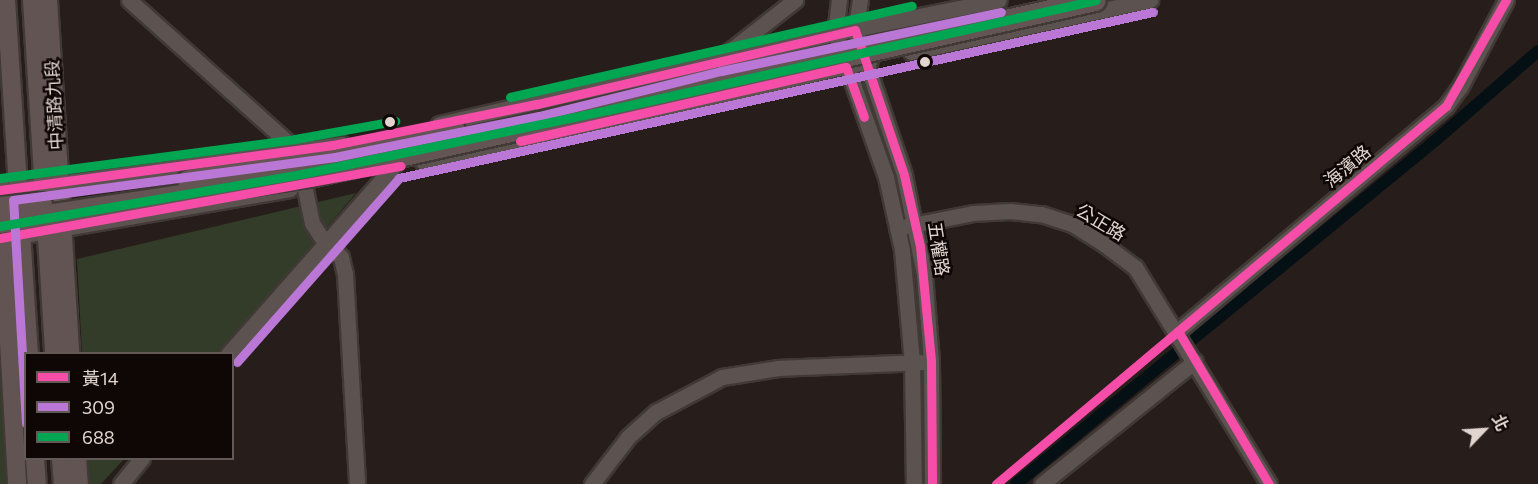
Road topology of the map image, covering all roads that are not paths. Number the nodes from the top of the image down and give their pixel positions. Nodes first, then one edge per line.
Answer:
1 (6, 0) edge
2 (32, 0) edge
3 (48, 0) edge
4 (129, 0) edge
5 (795, 0) edge
6 (838, 0) edge
7 (860, 0) edge
8 (999, 0) edge
9 (1038, 0) edge
10 (1095, 0) edge
11 (1150, 0) edge
12 (1506, 0) edge
13 (855, 30) junction
14 (836, 33) junction
15 (718, 59) junction
16 (867, 62) junction
17 (846, 67) junction
18 (297, 151) junction
19 (393, 167) junction
20 (51, 185) junction
21 (303, 186) junction
22 (5, 189) edge
23 (0, 207) edge
24 (915, 224) junction
25 (897, 228) junction
26 (54, 230) junction
27 (6, 233) edge
28 (325, 243) junction
29 (1178, 331) junction
30 (29, 352) edge
31 (54, 352) edge
32 (70, 352) edge
33 (230, 352) edge
34 (931, 361) junction
35 (1195, 361) junction
36 (912, 362) junction
37 (35, 460) edge
38 (61, 460) edge
39 (77, 460) edge
40 (141, 460) edge
41 (17, 484) edge
42 (37, 484) edge
43 (63, 484) edge
44 (79, 484) edge
45 (121, 484) edge
46 (357, 484) edge
47 (592, 484) edge
48 (914, 484) edge
49 (932, 484) edge
50 (1042, 484) edge
51 (1269, 484) edge

1 - 22 main road
2 - 20 main road, 中清路九段
3 - 20 main road, 中清路九段
4 - 18 street
5 - 15 street
6 - 14 street, 五權路
7 - 13 street
8 - 13 street
9 - 23 highway, bridge
10 - 27 highway, bridge
11 - 16 street
12 - 29 street, 海濱路
13 - 14 street
13 - 16 street, 五權路
14 - 15 street
14 - 17 street, 五權路
15 - 18 street
16 - 17 street
16 - 24 street, 五權路
17 - 19 street
17 - 25 street, 五權路
18 - 20 street
18 - 21 street
19 - 21 street
19 - 28 street
20 - 22 street
20 - 26 main road, 中清路九段
21 - 26 street
21 - 28 street
22 - 27 main road
24 - 25 street, 公正路
24 - 29 street, 公正路
24 - 34 street, 五權路
25 - 36 street, 五權路
26 - 27 street
26 - 31 main road, 中清路九段
26 - 32 main road, 中清路九段
27 - 30 main road
27 - 41 main road
28 - 33 street
28 - 46 street
29 - 35 street, 公正路
34 - 36 street
34 - 49 street, 五權路
35 - 50 street
35 - 51 street
36 - 47 street
36 - 48 street, 五權路
37 - 42 main road
38 - 43 main road
39 - 44 main road
40 - 45 street

